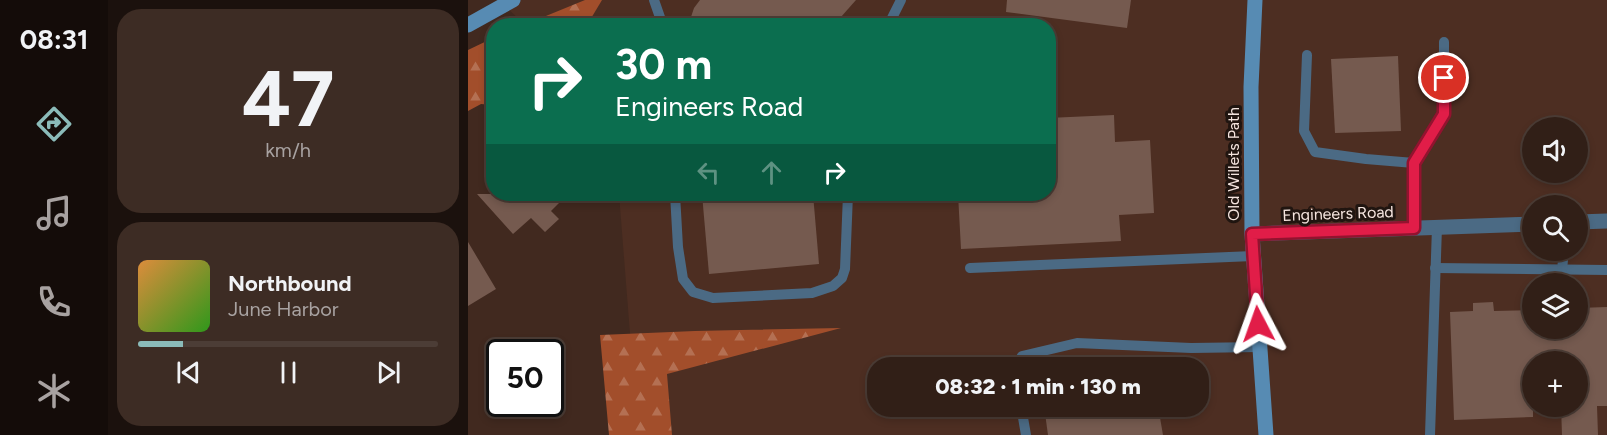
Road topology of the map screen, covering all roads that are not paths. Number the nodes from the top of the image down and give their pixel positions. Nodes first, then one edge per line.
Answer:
1 (513, 0) edge
2 (654, 0) edge
3 (901, 0) edge
4 (1255, 0) edge
5 (660, 18) edge
6 (892, 18) edge
7 (468, 25) edge
8 (1444, 42) dead end
9 (1307, 55) dead end
10 (1414, 163) junction
11 (675, 201) edge
12 (848, 201) edge
13 (1607, 221) edge
14 (1588, 222) edge
15 (1522, 224) edge
16 (1437, 227) junction
17 (1414, 228) junction
18 (1252, 234) junction
19 (1253, 256) junction
20 (1563, 261) edge
21 (970, 268) dead end
22 (1435, 268) junction
23 (1563, 270) junction
24 (1607, 270) edge
25 (1260, 347) junction
26 (1021, 357) edge
27 (1023, 417) edge
28 (1026, 435) edge
29 (1266, 435) edge
30 (1430, 435) edge

1 - 7 main road
2 - 5 lane
3 - 6 lane
4 - 18 main road, Old Willets Path
8 - 10 lane
9 - 10 lane
10 - 17 lane
11 - 12 lane
13 - 14 street
15 - 16 street, Engineers Road
16 - 17 street, Engineers Road
16 - 22 lane
17 - 18 street, Engineers Road
18 - 19 main road, Old Willets Path
19 - 21 lane
19 - 25 main road, Old Willets Path
20 - 23 lane
22 - 23 lane
22 - 30 lane
23 - 24 lane
25 - 26 lane
25 - 29 main road, Old Willets Path
27 - 28 lane

